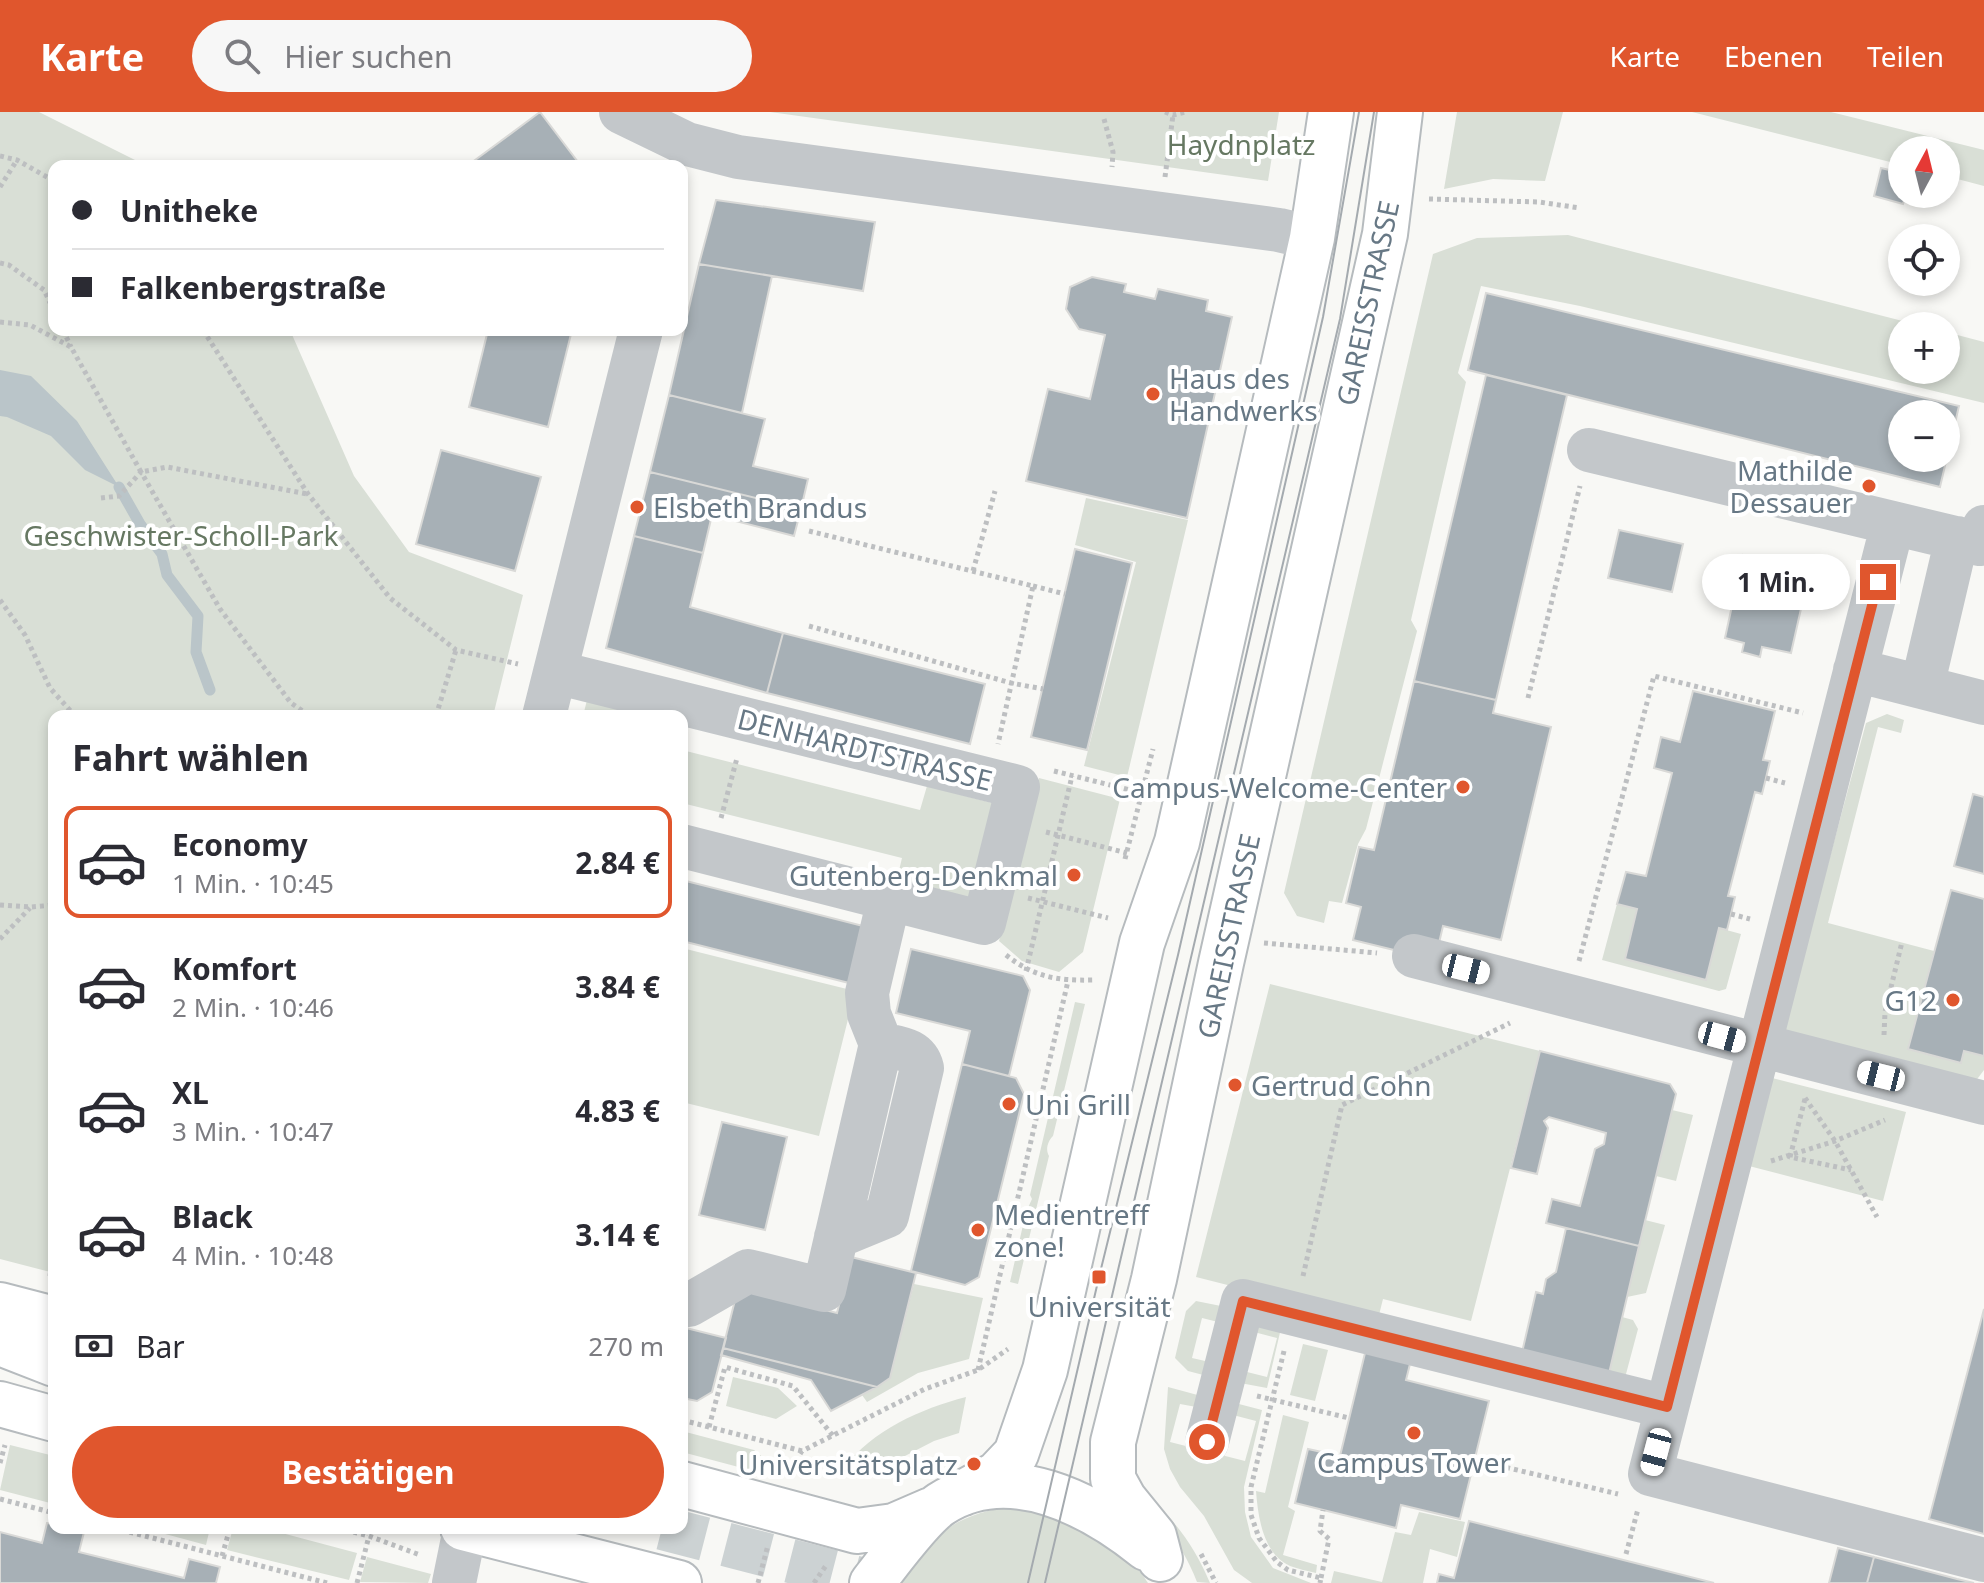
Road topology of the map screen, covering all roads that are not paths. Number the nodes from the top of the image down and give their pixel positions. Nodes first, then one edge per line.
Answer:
1 (621, 112) edge
2 (1331, 112) edge
3 (1400, 112) edge
4 (688, 141) edge
5 (1312, 238) junction
6 (639, 336) edge
7 (1589, 450) road end
8 (1893, 523) junction
9 (1970, 532) edge
10 (1855, 670) junction
11 (555, 672) junction
12 (1922, 687) junction
13 (1984, 703) edge
14 (546, 710) edge
15 (697, 850) edge
16 (889, 899) junction
17 (1414, 956) road end
18 (1758, 1047) junction
19 (1984, 1103) edge
20 (48, 1299) edge
21 (0, 1305) edge
22 (688, 1305) edge
23 (0, 1343) edge
24 (48, 1362) edge
25 (0, 1368) edge
26 (48, 1375) edge
27 (0, 1404) edge
28 (1667, 1407) junction
29 (48, 1417) edge
30 (1207, 1442) dead end
31 (688, 1486) edge
32 (950, 1501) junction
33 (461, 1534) edge
34 (487, 1534) edge
35 (1984, 1560) edge
36 (442, 1571) edge
37 (1190, 1579) edge
38 (679, 1583) edge
39 (872, 1583) edge

1 - 4 street
2 - 5 main road
3 - 37 main road, GAREISSTRASSE
4 - 5 street
5 - 32 main road
6 - 11 street
7 - 8 street
8 - 9 street
8 - 10 street
9 - 12 street
10 - 12 street
10 - 18 street
11 - 14 street
11 - 16 street, DENHARDTSTRASSE
12 - 13 street
15 - 16 street
16 - 22 street
17 - 18 street
18 - 19 street
18 - 28 street
20 - 21 main road
23 - 24 main road
25 - 26 main road
27 - 29 main road
28 - 30 street
28 - 35 street
31 - 32 main road
32 - 37 main road
32 - 39 main road
33 - 36 street
34 - 38 main road

